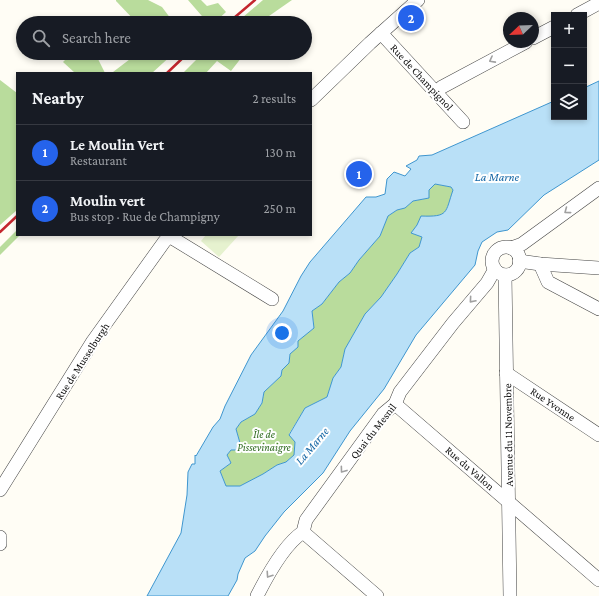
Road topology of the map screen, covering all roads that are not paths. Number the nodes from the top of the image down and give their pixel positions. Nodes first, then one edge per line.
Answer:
1 (418, 0) edge
2 (599, 2) edge
3 (582, 12) edge
4 (551, 29) edge
5 (381, 33) junction
6 (539, 35) edge
7 (515, 48) edge
8 (436, 92) junction
9 (312, 99) edge
10 (463, 122) dead end
11 (599, 188) edge
12 (170, 236) edge
13 (511, 248) junction
14 (520, 261) junction
15 (540, 264) junction
16 (599, 268) edge
17 (500, 272) junction
18 (272, 299) dead end
19 (599, 309) edge
20 (506, 373) junction
21 (395, 404) junction
22 (599, 436) edge
23 (0, 490) edge
24 (509, 503) junction
25 (303, 532) junction
26 (0, 537) edge
27 (0, 544) edge
28 (599, 580) edge
29 (257, 596) edge
30 (377, 596) edge
31 (510, 596) edge

1 - 5 street
2 - 3 street
4 - 6 street
5 - 8 street, Rue de Champignol
5 - 9 street
7 -> 8 street
8 - 10 street, Rue de Champignol
11 -> 13 street
12 - 18 street
12 - 23 street, Rue de Musselburgh
13 - 14 street
13 - 17 street
14 - 15 street
14 - 17 street
15 - 16 street
15 - 19 street
17 - 20 street, Avenue du 11 Novembre
17 -> 21 street, Quai du Mesnil
20 - 22 street, Rue Yvonne
20 - 24 street, Avenue du 11 Novembre
21 - 24 street, Rue du Vallon
21 -> 25 street, Quai du Mesnil
24 - 28 street, Rue du Vallon
24 - 31 street, Avenue du 11 Novembre
25 -> 29 street, Quai du Mesnil
25 - 30 street
26 - 27 street

